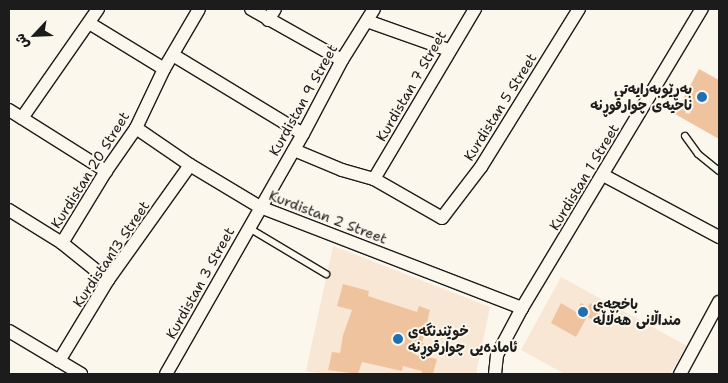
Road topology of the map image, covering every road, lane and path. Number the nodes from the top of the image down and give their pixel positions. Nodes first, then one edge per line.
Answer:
1 (98, 9) edge
2 (199, 9) edge
3 (250, 9) edge
4 (275, 9) edge
5 (374, 9) edge
6 (475, 9) edge
7 (579, 9) edge
8 (702, 9) edge
9 (268, 20) junction
10 (366, 21) junction
11 (89, 23) junction
12 (449, 50) junction
13 (173, 55) junction
14 (342, 60) junction
15 (164, 69) junction
16 (9, 110) edge
17 (22, 118) junction
18 (136, 128) junction
19 (303, 134) junction
20 (685, 136) dead end
21 (294, 150) junction
22 (190, 165) junction
23 (106, 171) junction
24 (719, 171) edge
25 (603, 175) junction
26 (374, 180) junction
27 (260, 207) junction
28 (9, 210) edge
29 (248, 227) junction
30 (719, 237) edge
31 (62, 242) junction
32 (326, 274) dead end
33 (108, 280) junction
34 (719, 302) edge
35 (522, 308) junction
36 (716, 316) edge
37 (9, 331) edge
38 (59, 361) junction
39 (81, 374) edge
40 (166, 374) edge
41 (495, 374) edge
42 (680, 374) edge

1 - 11 street
2 - 13 street, Kurdistan 20 Street
3 - 9 street
4 - 9 street
5 - 10 street, Kurdistan 9 Street
6 - 12 street, Kurdistan 7 Street
7 - 26 street, Kurdistan 5 Street
8 - 25 street, Kurdistan 1 Street
9 - 14 street
10 - 12 street
10 - 14 street, Kurdistan 9 Street
11 - 15 street
11 - 17 street
12 - 26 street, Kurdistan 7 Street
13 - 15 street, Kurdistan 20 Street
13 - 19 street
14 - 19 street, Kurdistan 9 Street
15 - 18 street, Kurdistan 20 Street
16 - 17 street
17 - 23 street
18 - 22 street, Kurdistan 2 Street
18 - 23 street, Kurdistan 20 Street
19 - 21 street, Kurdistan 9 Street
20 - 24 lane
21 - 26 street
21 - 27 street, Kurdistan 9 Street
22 - 27 street, Kurdistan 2 Street
22 - 33 street, Kurdistan13 Street
23 - 31 street, Kurdistan 20 Street
25 - 30 street
25 - 35 street, Kurdistan 1 Street
27 - 29 street, Kurdistan 3 Street
27 - 35 street, Kurdistan 2 Street
28 - 31 street
29 - 32 lane
29 - 40 street, Kurdistan 3 Street
31 - 33 street
33 - 38 street, Kurdistan13 Street
34 - 36 street
35 - 41 street, Kurdistan 1 Street
36 - 42 street
37 - 38 street
38 - 39 street

